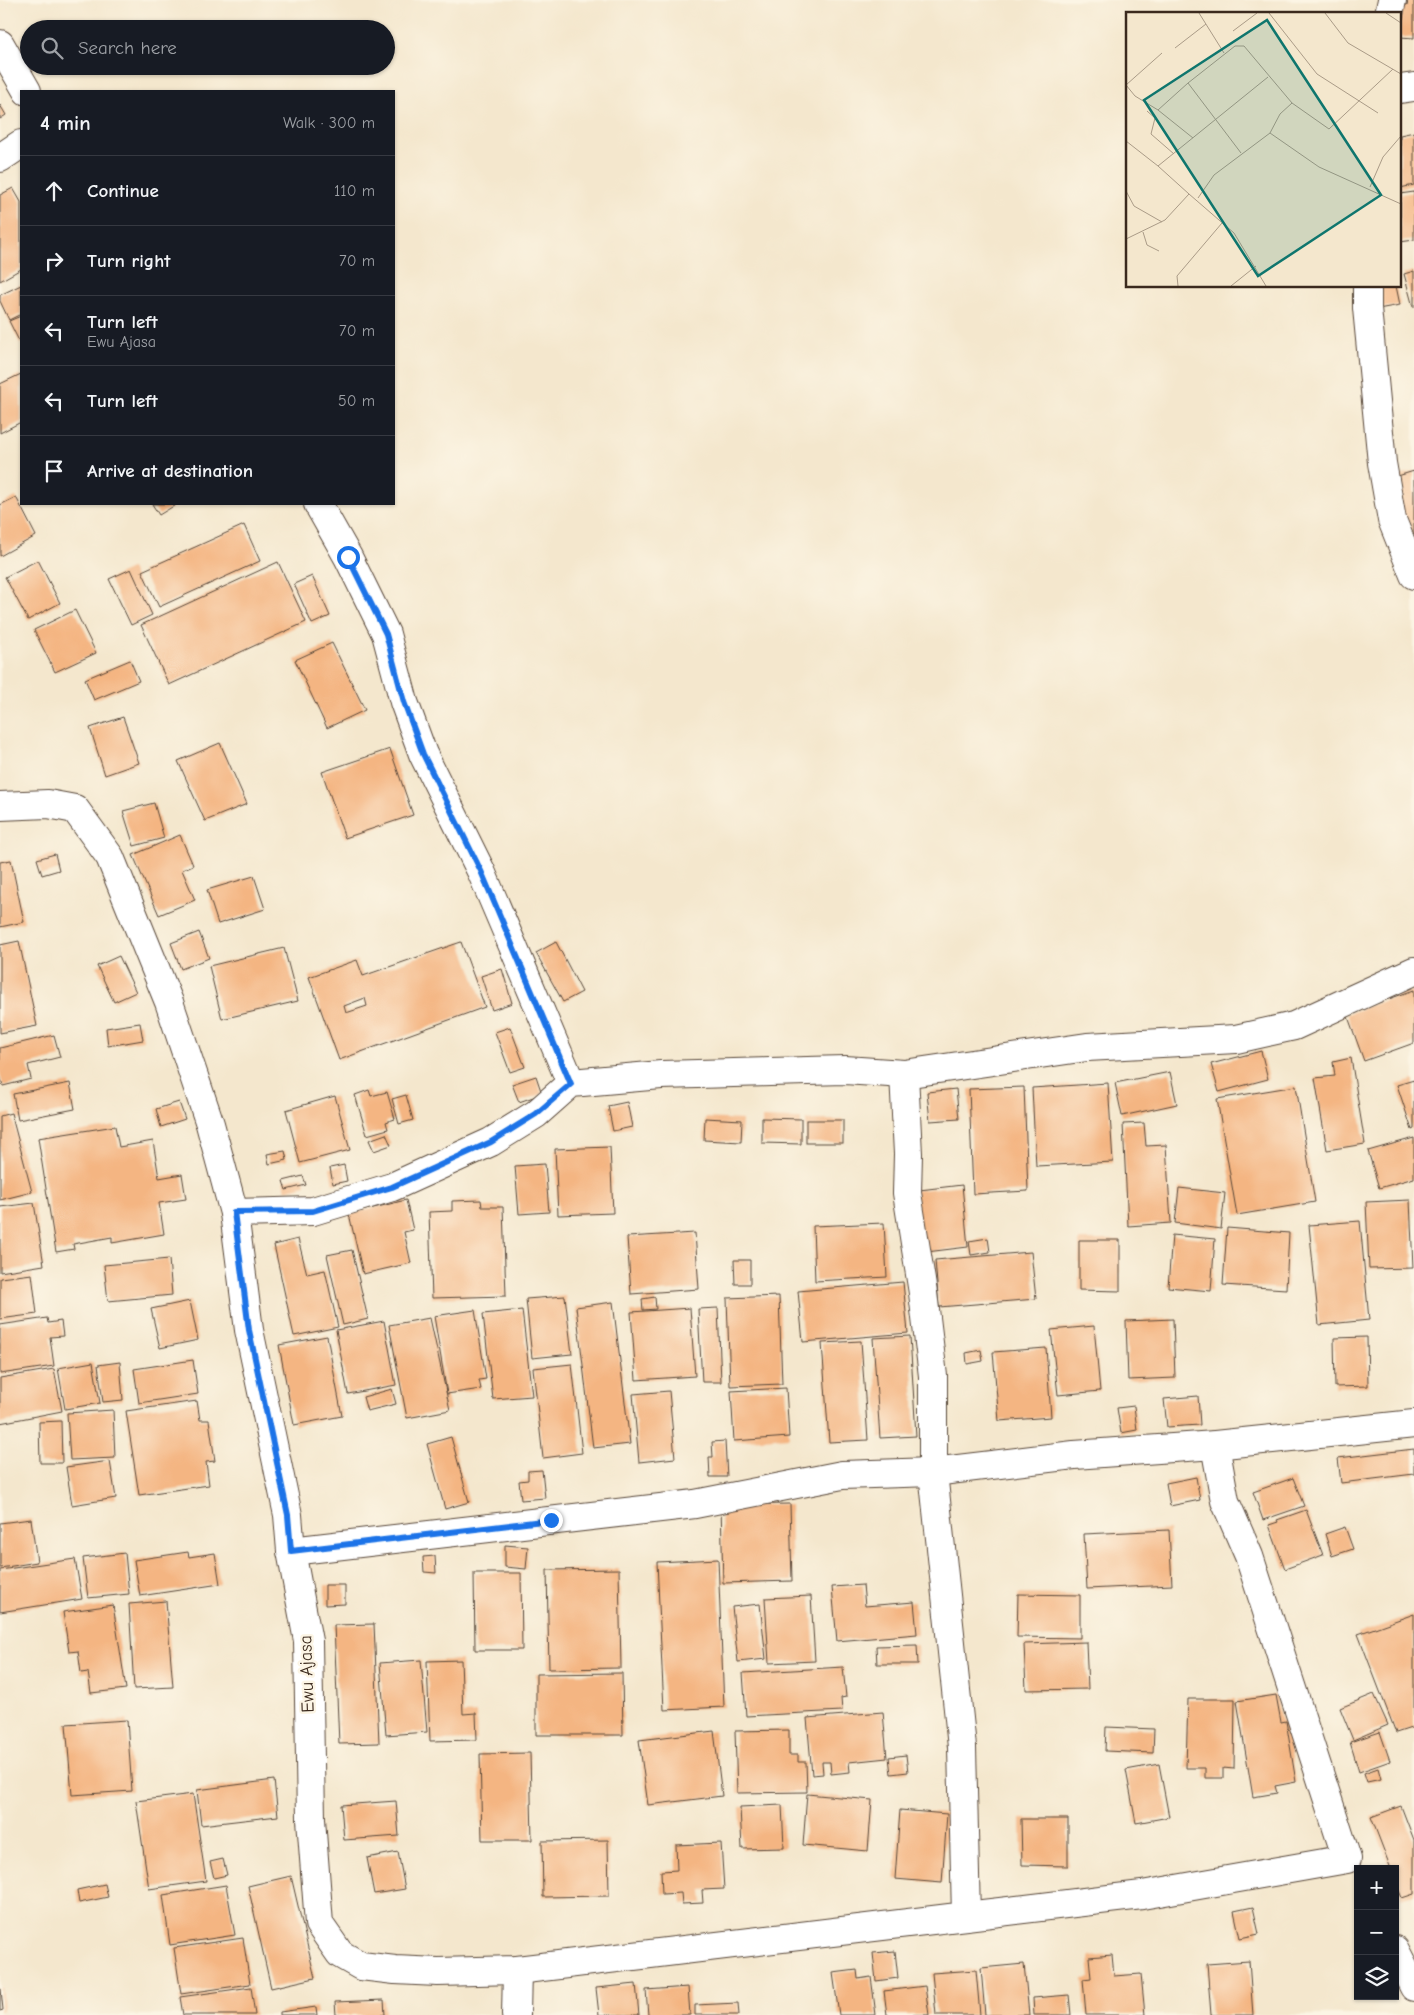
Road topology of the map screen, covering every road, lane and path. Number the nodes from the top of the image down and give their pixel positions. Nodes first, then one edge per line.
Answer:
1 (0, 44) edge
2 (26, 90) edge
3 (20, 145) edge
4 (0, 158) edge
5 (1368, 288) edge
6 (319, 505) edge
7 (1414, 575) edge
8 (0, 806) edge
9 (1414, 971) edge
10 (904, 1074) junction
11 (571, 1084) junction
12 (234, 1212) junction
13 (1414, 1424) edge
14 (1216, 1446) junction
15 (933, 1472) junction
16 (291, 1551) junction
17 (1353, 1869) edge
18 (966, 1916) junction
19 (1398, 1955) edge
20 (517, 1970) junction
21 (1414, 1987) edge
22 (516, 2015) edge

1 - 2 street
3 - 4 street
5 - 7 street
6 - 11 street
8 - 12 street, Ewu Ajasa
9 - 10 street
10 - 11 street
10 - 15 street
11 - 12 street
12 - 16 street, Ewu Ajasa
13 - 14 street
14 - 15 street
14 - 17 street
15 - 16 street
15 - 18 street
16 - 20 street, Ewu Ajasa
17 - 18 street, Ewu Ajasa
18 - 20 street, Ewu Ajasa
19 - 21 street
20 - 22 street

